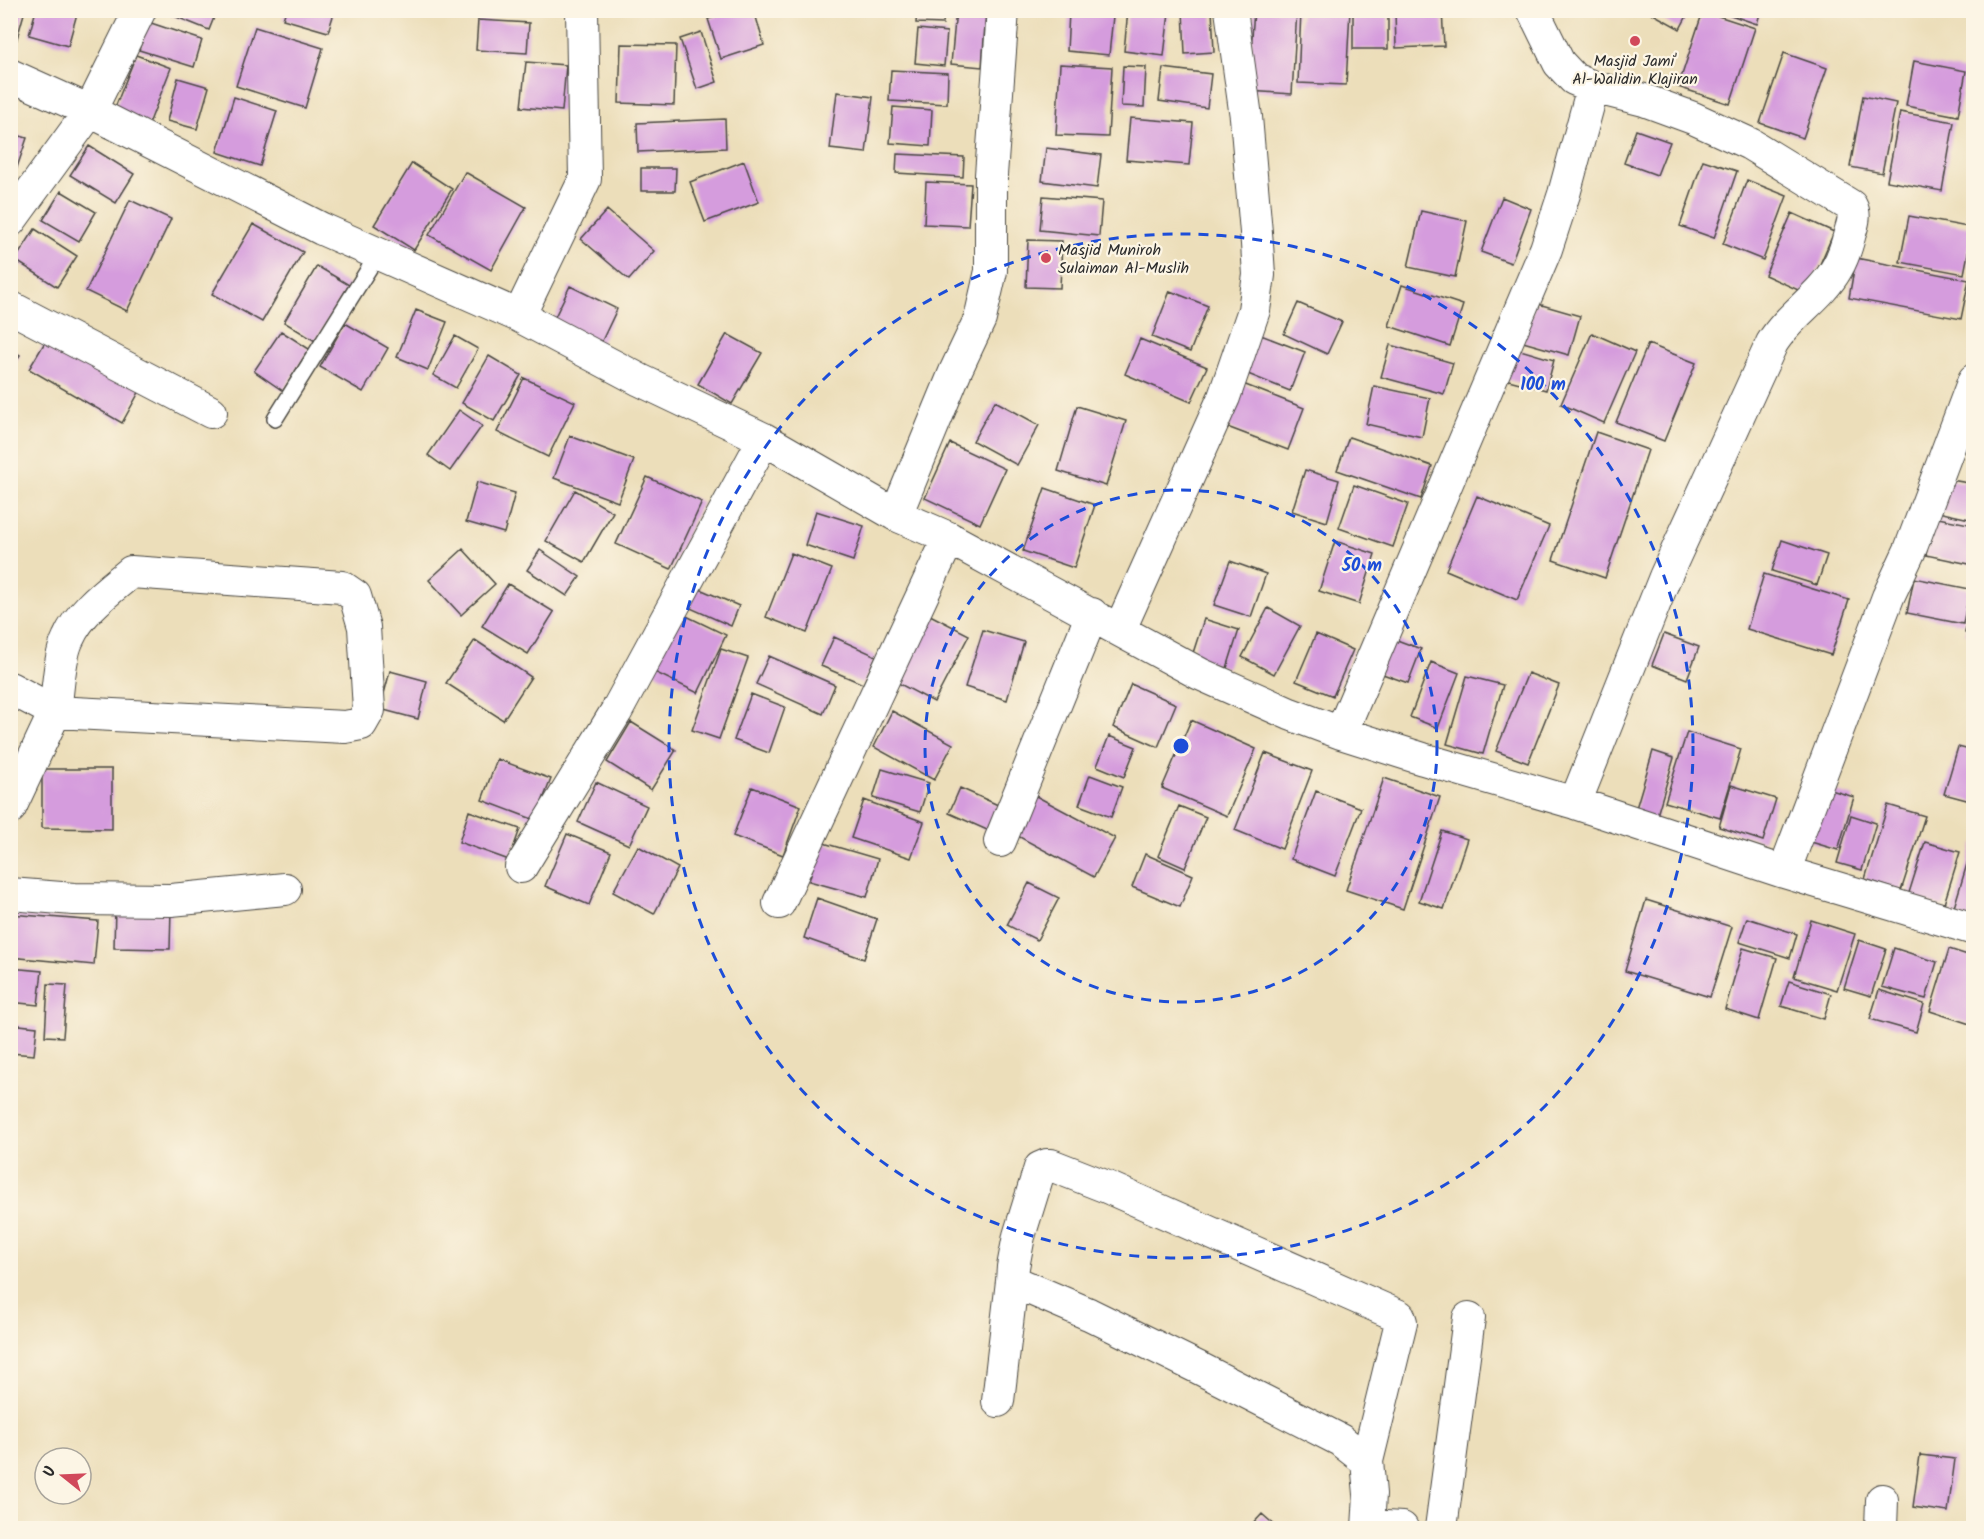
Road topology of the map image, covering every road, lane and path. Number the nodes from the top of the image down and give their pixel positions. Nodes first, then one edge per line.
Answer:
1 (140, 10) edge
2 (582, 10) edge
3 (1002, 10) edge
4 (1231, 10) edge
5 (1533, 10) edge
6 (10, 75) edge
7 (1593, 87) junction
8 (90, 111) junction
9 (10, 221) edge
10 (378, 254) junction
11 (10, 307) edge
12 (519, 316) junction
13 (1974, 380) edge
14 (211, 412) dead end
15 (275, 418) dead end
16 (764, 439) junction
17 (896, 514) junction
18 (949, 538) junction
19 (1092, 614) junction
20 (1120, 629) junction
21 (10, 688) edge
22 (55, 712) junction
23 (1341, 733) junction
24 (1575, 803) junction
25 (10, 808) edge
26 (1000, 841) dead end
27 (521, 867) dead end
28 (1784, 872) junction
29 (285, 889) dead end
30 (10, 894) edge
31 (779, 903) dead end
32 (1974, 929) edge
33 (1012, 1281) junction
34 (1469, 1318) dead end
35 (998, 1401) dead end
36 (1367, 1461) junction
37 (1369, 1527) edge
38 (1402, 1528) edge
39 (1441, 1528) edge

1 - 8 street
2 - 12 street
3 - 17 street
4 - 20 street
5 - 7 street
6 - 8 street
7 - 23 street
7 - 24 street
8 - 9 street
8 - 10 street
10 - 12 street
10 - 15 lane
11 - 14 street
12 - 16 street
13 - 28 street
16 - 17 street
16 - 27 street
17 - 18 street
18 - 19 street
18 - 31 street
19 - 20 street
19 - 26 street
20 - 23 street
21 - 22 street
22 - 22 street
22 - 25 street
23 - 24 street
24 - 28 street
28 - 32 street
29 - 30 street
33 - 35 street
33 - 36 street
33 - 36 street
34 - 39 street
36 - 37 street
37 - 38 street

